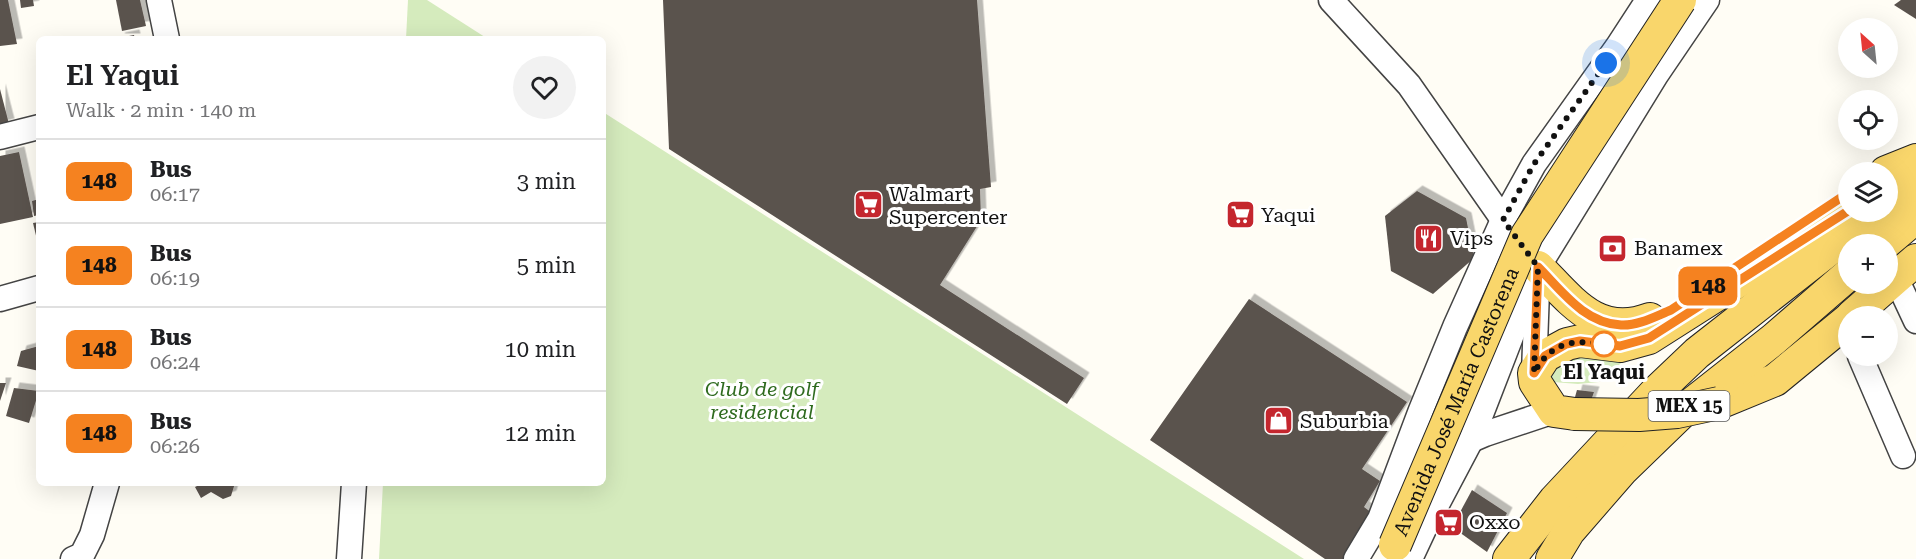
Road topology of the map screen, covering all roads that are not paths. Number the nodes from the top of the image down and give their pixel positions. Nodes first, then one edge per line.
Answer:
1 (159, 0) edge
2 (1331, 0) edge
3 (1648, 0) edge
4 (1680, 0) edge
5 (1707, 0) edge
6 (166, 36) edge
7 (1618, 46) junction
8 (1656, 75) junction
9 (36, 128) edge
10 (0, 137) edge
11 (1916, 160) edge
12 (1898, 167) edge
13 (1898, 174) edge
14 (1916, 181) edge
15 (1898, 195) edge
16 (1838, 200) edge
17 (1838, 217) edge
18 (1916, 217) edge
19 (1503, 220) junction
20 (1864, 222) edge
21 (1896, 234) edge
22 (1916, 260) edge
23 (1538, 267) junction
24 (1838, 284) edge
25 (36, 289) edge
26 (1901, 289) dead end
27 (0, 299) edge
28 (1863, 306) edge
29 (1916, 321) edge
30 (1838, 328) edge
31 (1864, 366) edge
32 (1534, 373) junction
33 (1565, 412) junction
34 (1471, 440) junction
35 (1903, 456) dead end
36 (106, 486) edge
37 (354, 486) edge
38 (78, 557) edge
39 (349, 559) edge
40 (1356, 559) edge
41 (1386, 559) edge
42 (1410, 559) edge
43 (1509, 559) edge
44 (1552, 559) edge

1 - 6 street
2 - 19 street
3 - 7 street, Avenida José María Castorena
4 - 41 main road, Avenida José María Castorena, bridge
5 - 8 street, Avenida José María Castorena
7 - 8 street
7 - 19 street, Avenida José María Castorena
8 - 23 street, Avenida José María Castorena
9 - 10 street
11 - 12 main road
11 - 13 main road
14 - 15 main road
16 - 23 main road
17 - 32 main road
18 - 21 main road
19 - 23 street
19 - 40 street, Avenida José María Castorena
20 - 43 main road, MEX 15
22 - 28 main road
23 - 32 street
23 - 34 street, Avenida José María Castorena
24 - 44 main road, MEX 15
25 - 27 street
26 - 29 street
30 - 33 main road, bridge
31 - 35 street
32 - 33 main road
33 - 34 street
34 - 42 street, Avenida José María Castorena
36 - 38 street
37 - 39 street

